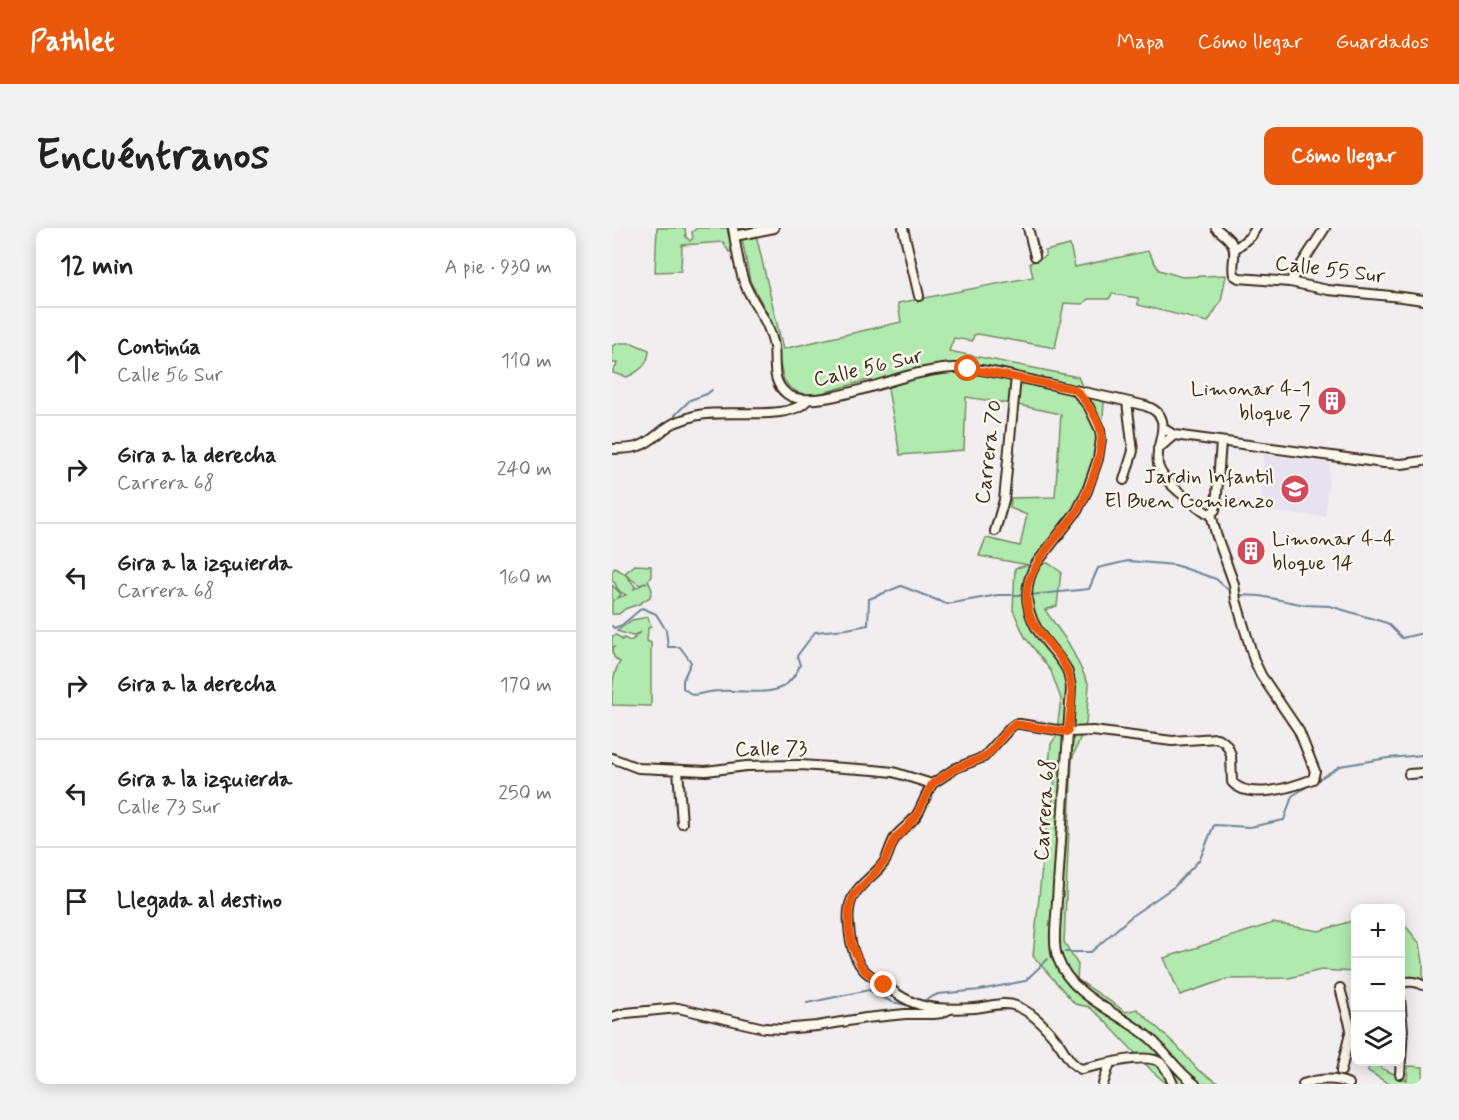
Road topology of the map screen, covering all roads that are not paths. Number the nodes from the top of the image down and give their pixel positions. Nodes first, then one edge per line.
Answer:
1 (774, 228) edge
2 (903, 228) edge
3 (1028, 228) edge
4 (1216, 228) edge
5 (1256, 228) edge
6 (1325, 228) edge
7 (734, 232) edge
8 (1235, 249) junction
9 (1035, 256) dead end
10 (1290, 282) junction
11 (919, 296) dead end
12 (1423, 300) edge
13 (1016, 377) junction
14 (1075, 390) junction
15 (807, 400) junction
16 (1127, 402) junction
17 (1163, 428) junction
18 (1174, 435) junction
19 (1221, 442) junction
20 (612, 449) edge
21 (1158, 449) junction
22 (1423, 461) edge
23 (1124, 480) dead end
24 (1211, 513) junction
25 (994, 531) dead end
26 (1068, 732) junction
27 (612, 758) edge
28 (678, 770) junction
29 (1423, 773) edge
30 (1409, 774) dead end
31 (932, 784) junction
32 (682, 823) dead end
33 (1405, 982) edge
34 (1423, 985) edge
35 (1340, 988) dead end
36 (952, 1008) junction
37 (612, 1017) edge
38 (1351, 1023) edge
39 (1351, 1036) edge
40 (1110, 1063) junction
41 (1400, 1066) edge
42 (1341, 1071) dead end
43 (1400, 1074) dead end
44 (1103, 1084) edge
45 (1173, 1084) edge
46 (1195, 1084) edge
47 (1303, 1084) edge
48 (1349, 1084) edge

1 - 7 street
2 - 11 street
3 - 9 street
4 - 8 street
5 - 8 street
6 - 10 street
7 - 15 street
8 - 10 street, Calle 55 Sur
10 - 12 street, Calle 55 Sur
13 - 14 street, Calle 56 Sur
13 - 15 street, Calle 56 Sur
13 - 25 street, Carrera 70
14 - 16 street, Calle 56 Sur
14 - 26 street, Carrera 68
15 - 20 street, Calle 56 Sur
16 - 17 street, Calle 56 Sur
16 - 23 street
17 - 18 street
17 - 21 street
18 - 19 street
18 - 21 street
19 - 22 street
19 - 24 street
21 - 24 street
24 - 26 street
26 - 31 street
26 - 46 street, Carrera 68
27 - 28 street, Calle 73
28 - 31 street, Calle 73
28 - 32 street
29 - 30 street
31 - 36 street
33 - 34 street
35 - 38 street
36 - 37 street
36 - 40 street
39 - 42 street
40 - 44 street
40 - 45 street
41 - 43 street
47 - 48 street

